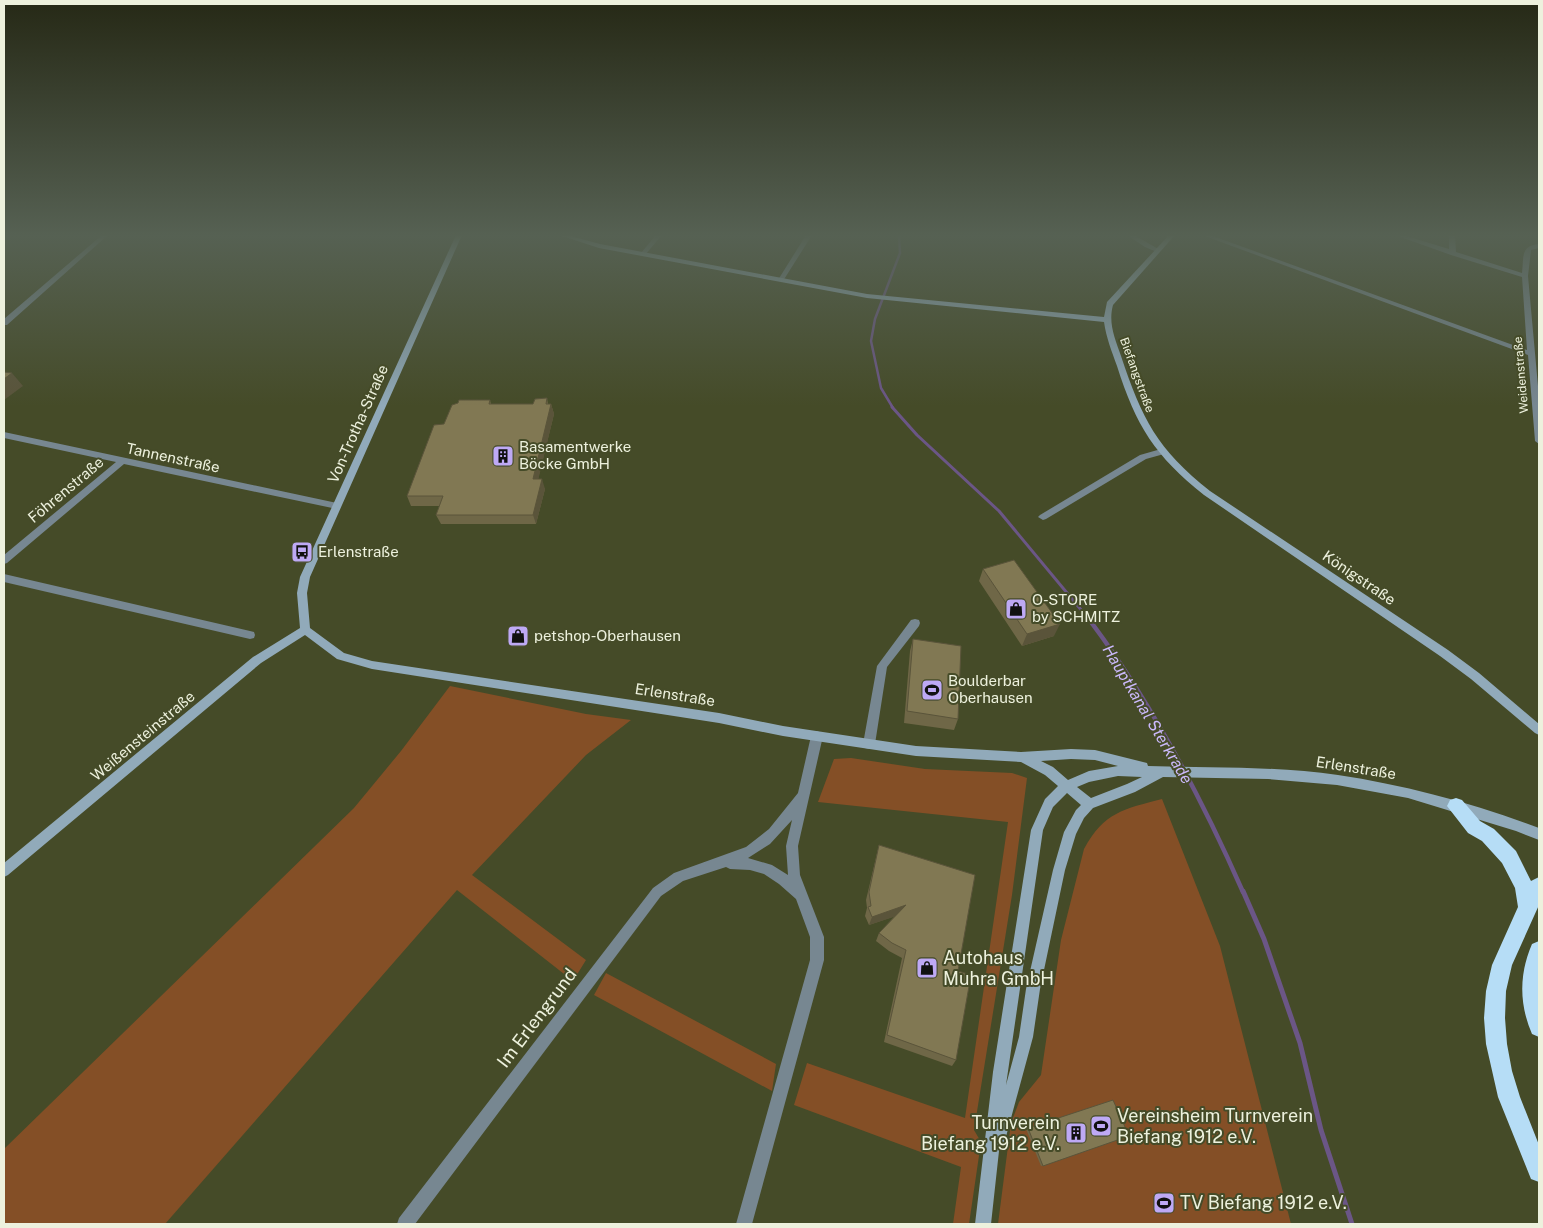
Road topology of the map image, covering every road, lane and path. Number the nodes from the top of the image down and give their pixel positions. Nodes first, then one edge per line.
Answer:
1 (39, 292) edge
2 (433, 292) edge
3 (847, 292) edge
4 (1120, 292) edge
5 (1364, 292) edge
6 (1526, 292) edge
7 (1107, 320) junction
8 (4, 323) edge
9 (1530, 353) junction
10 (1538, 424) edge
11 (4, 435) edge
12 (1539, 441) edge
13 (1161, 452) junction
14 (122, 461) junction
15 (337, 506) junction
16 (1043, 517) dead end
17 (4, 560) edge
18 (4, 578) edge
19 (915, 624) dead end
20 (305, 630) junction
21 (250, 635) dead end
22 (1539, 730) edge
23 (817, 736) junction
24 (869, 744) junction
25 (1021, 757) junction
26 (1161, 773) junction
27 (1068, 785) junction
28 (803, 796) junction
29 (1089, 804) junction
30 (1456, 806) junction
31 (1539, 834) edge
32 (721, 863) junction
33 (4, 871) edge
34 (1539, 886) edge
35 (802, 898) junction
36 (1528, 909) junction
37 (1539, 951) edge
38 (1539, 1027) edge
39 (991, 1167) junction
40 (1539, 1171) edge
41 (405, 1224) edge
42 (744, 1224) edge
43 (984, 1224) edge

1 - 8 street
2 - 15 main road, Von-Trotha-Straße
3 - 7 main road
4 - 7 main road, Biefangstraße
5 - 9 street
6 - 9 street, Weidenstraße
7 - 13 main road, Biefangstraße
9 - 10 street, Weidenstraße
10 - 12 street, Weidenstraße
11 - 14 street, Tannenstraße
13 - 16 street
13 - 22 main road, Königstraße
14 - 15 street, Tannenstraße
14 - 17 street, Föhrenstraße
15 - 20 main road, Von-Trotha-Straße
18 - 21 street
19 - 24 street
20 - 23 main road, Erlenstraße
20 - 33 main road, Weißensteinstraße
23 - 24 main road, Erlenstraße
23 - 28 street, Im Erlengrund
24 - 25 main road, Erlenstraße
25 - 26 main road, Erlenstraße
25 - 27 main road, Erlenstraße
26 - 27 main road, Erlenstraße
26 - 29 main road, Erlenstraße
26 - 30 main road, Erlenstraße
27 - 29 main road, Erlenstraße
27 - 39 main road
28 - 32 street, Im Erlengrund
28 - 35 street, Im Erlengrund
29 - 39 main road
30 - 31 main road, Erlenstraße
30 - 36 highway
32 - 35 street, Im Erlengrund
32 - 41 street, Im Erlengrund
34 - 36 highway
35 - 42 street, Im Erlengrund
36 - 40 highway
37 - 38 highway
39 - 43 main road

